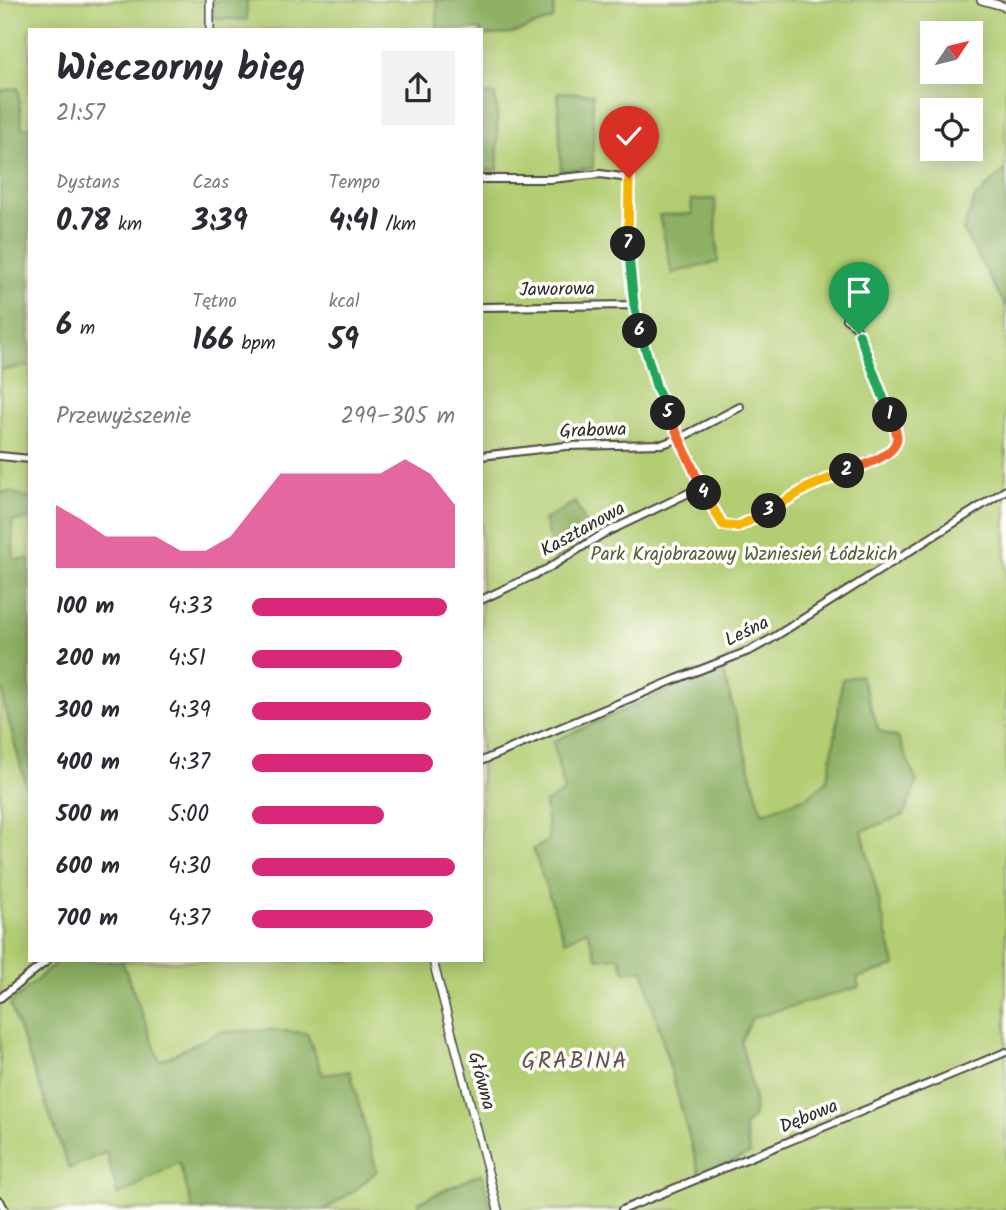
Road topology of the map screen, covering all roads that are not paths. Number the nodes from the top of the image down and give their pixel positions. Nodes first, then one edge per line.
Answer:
1 (210, 0) edge
2 (981, 0) edge
3 (1006, 7) edge
4 (209, 28) edge
5 (483, 179) edge
6 (634, 305) junction
7 (483, 307) edge
8 (846, 319) dead end
9 (740, 407) dead end
10 (680, 438) junction
11 (0, 456) edge
12 (483, 456) edge
13 (28, 459) edge
14 (701, 487) junction
15 (1006, 490) edge
16 (483, 599) edge
17 (483, 760) edge
18 (46, 962) edge
19 (433, 962) edge
20 (0, 998) edge
21 (1006, 1052) edge
22 (0, 1201) edge
23 (5, 1210) edge
24 (498, 1210) edge
25 (622, 1210) edge

1 - 4 street
2 - 3 street
5 - 6 street
6 - 7 street, Jaworowa
6 - 10 street
8 - 14 street
9 - 10 street, Grabowa
10 - 12 street, Grabowa
10 - 14 street
11 - 13 street
14 - 16 street, Kasztanowa
15 - 17 street, Leśna
18 - 20 street
19 - 24 street, Główna
21 - 25 street, Dębowa
22 - 23 street

